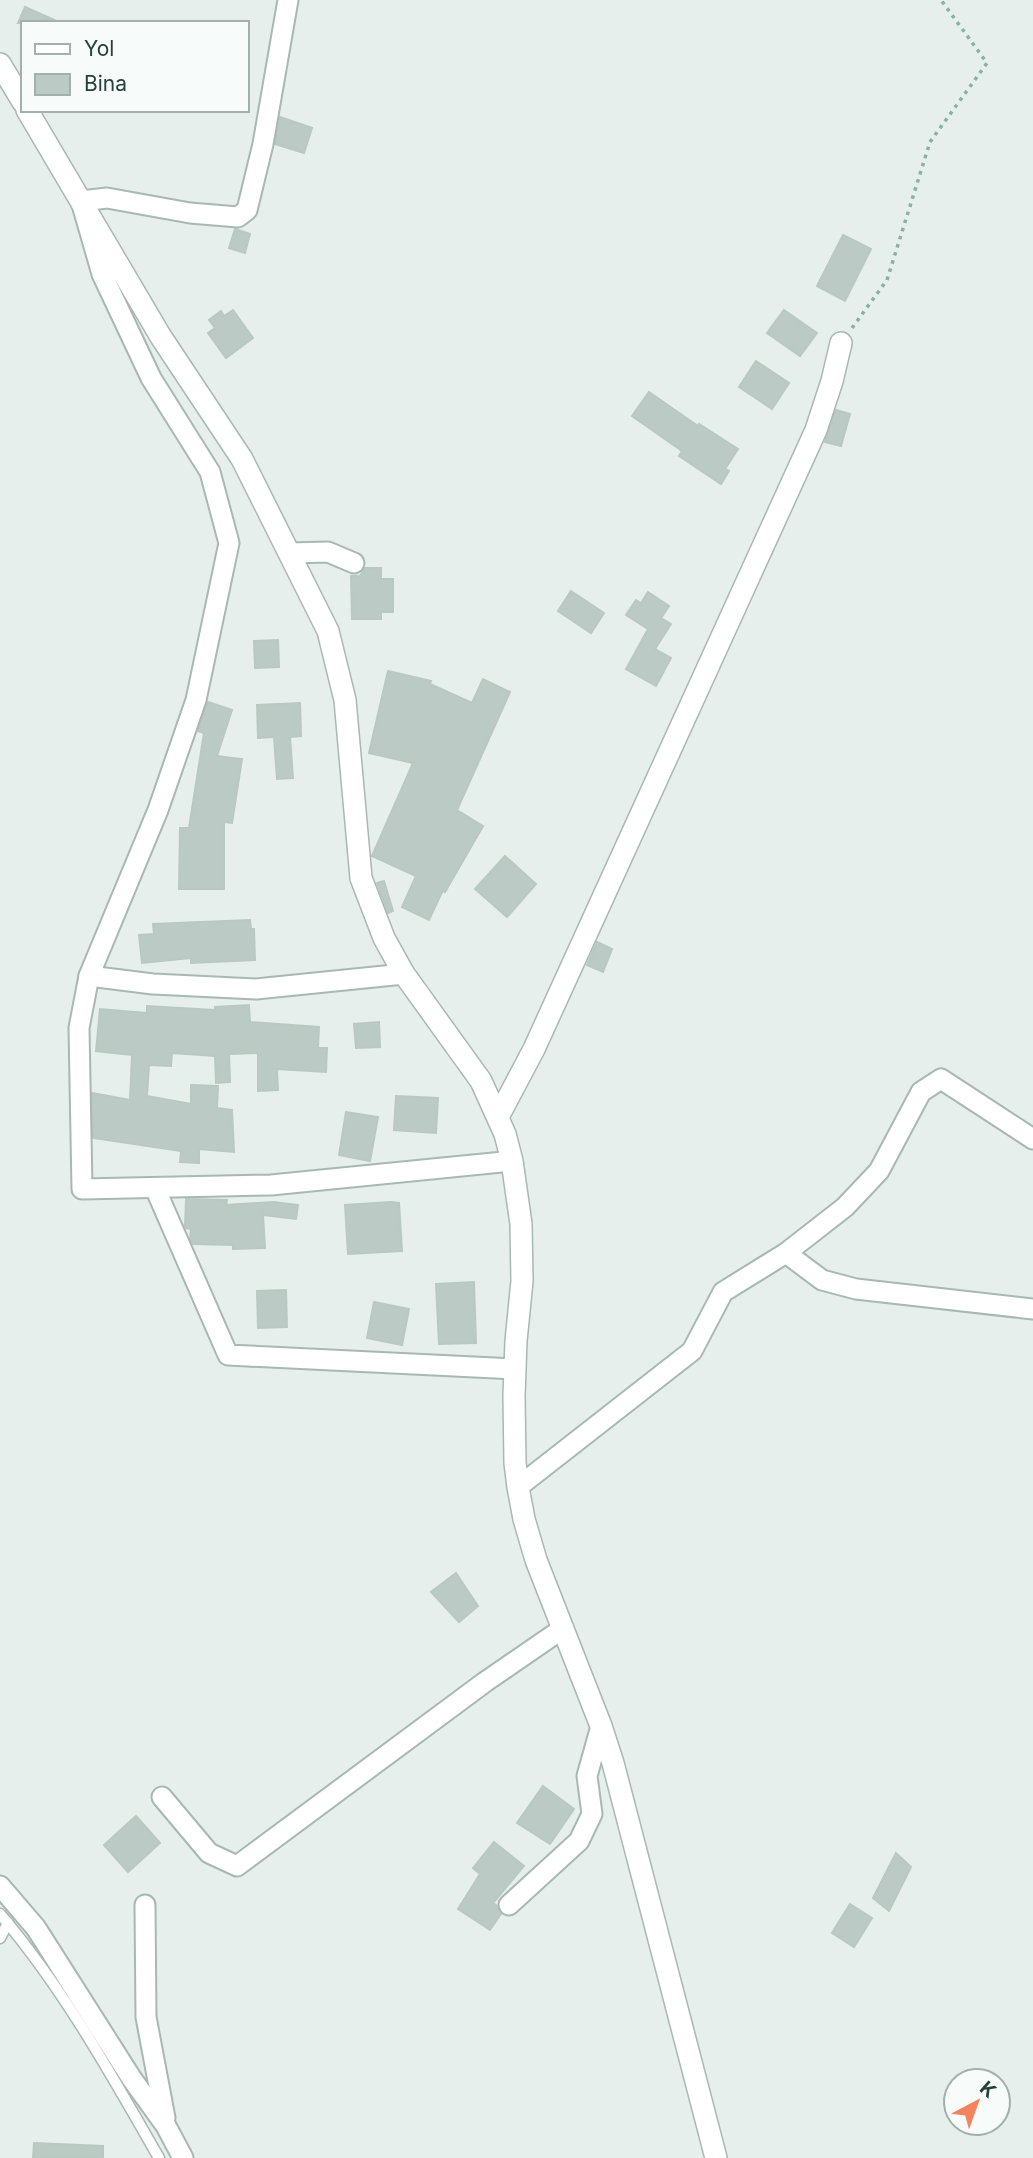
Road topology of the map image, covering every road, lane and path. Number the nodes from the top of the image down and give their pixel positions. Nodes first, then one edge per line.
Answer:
1 (288, 0) edge
2 (941, 0) edge
3 (0, 64) edge
4 (21, 99) edge
5 (28, 112) edge
6 (81, 201) junction
7 (841, 343) joint
8 (289, 553) junction
9 (354, 563) dead end
10 (404, 974) junction
11 (89, 976) junction
12 (498, 1117) junction
13 (1033, 1139) edge
14 (512, 1161) junction
15 (155, 1188) junction
16 (786, 1253) junction
17 (1033, 1310) edge
18 (515, 1369) junction
19 (518, 1487) junction
20 (562, 1629) junction
21 (601, 1726) junction
22 (162, 1797) dead end
23 (0, 1886) edge
24 (145, 1905) dead end
25 (509, 1905) dead end
26 (0, 1914) edge
27 (8, 1923) junction
28 (0, 1938) edge
29 (166, 2126) junction
30 (159, 2158) edge
31 (183, 2158) edge
32 (716, 2158) edge

1 - 6 street
2 - 7 path
3 - 4 street
5 - 6 street
6 - 8 street
6 - 11 street
7 - 12 street
8 - 9 street
8 - 10 street
10 - 11 street
10 - 12 street
11 - 15 street
12 - 14 street
13 - 16 street
14 - 15 street
14 - 18 street
15 - 18 street
16 - 17 street
16 - 19 street
18 - 19 street
19 - 20 street
20 - 21 street
20 - 22 street
21 - 25 street
21 - 32 street
23 - 29 street
24 - 29 street
26 - 27 lane
27 - 28 lane
27 - 30 lane
29 - 31 street

